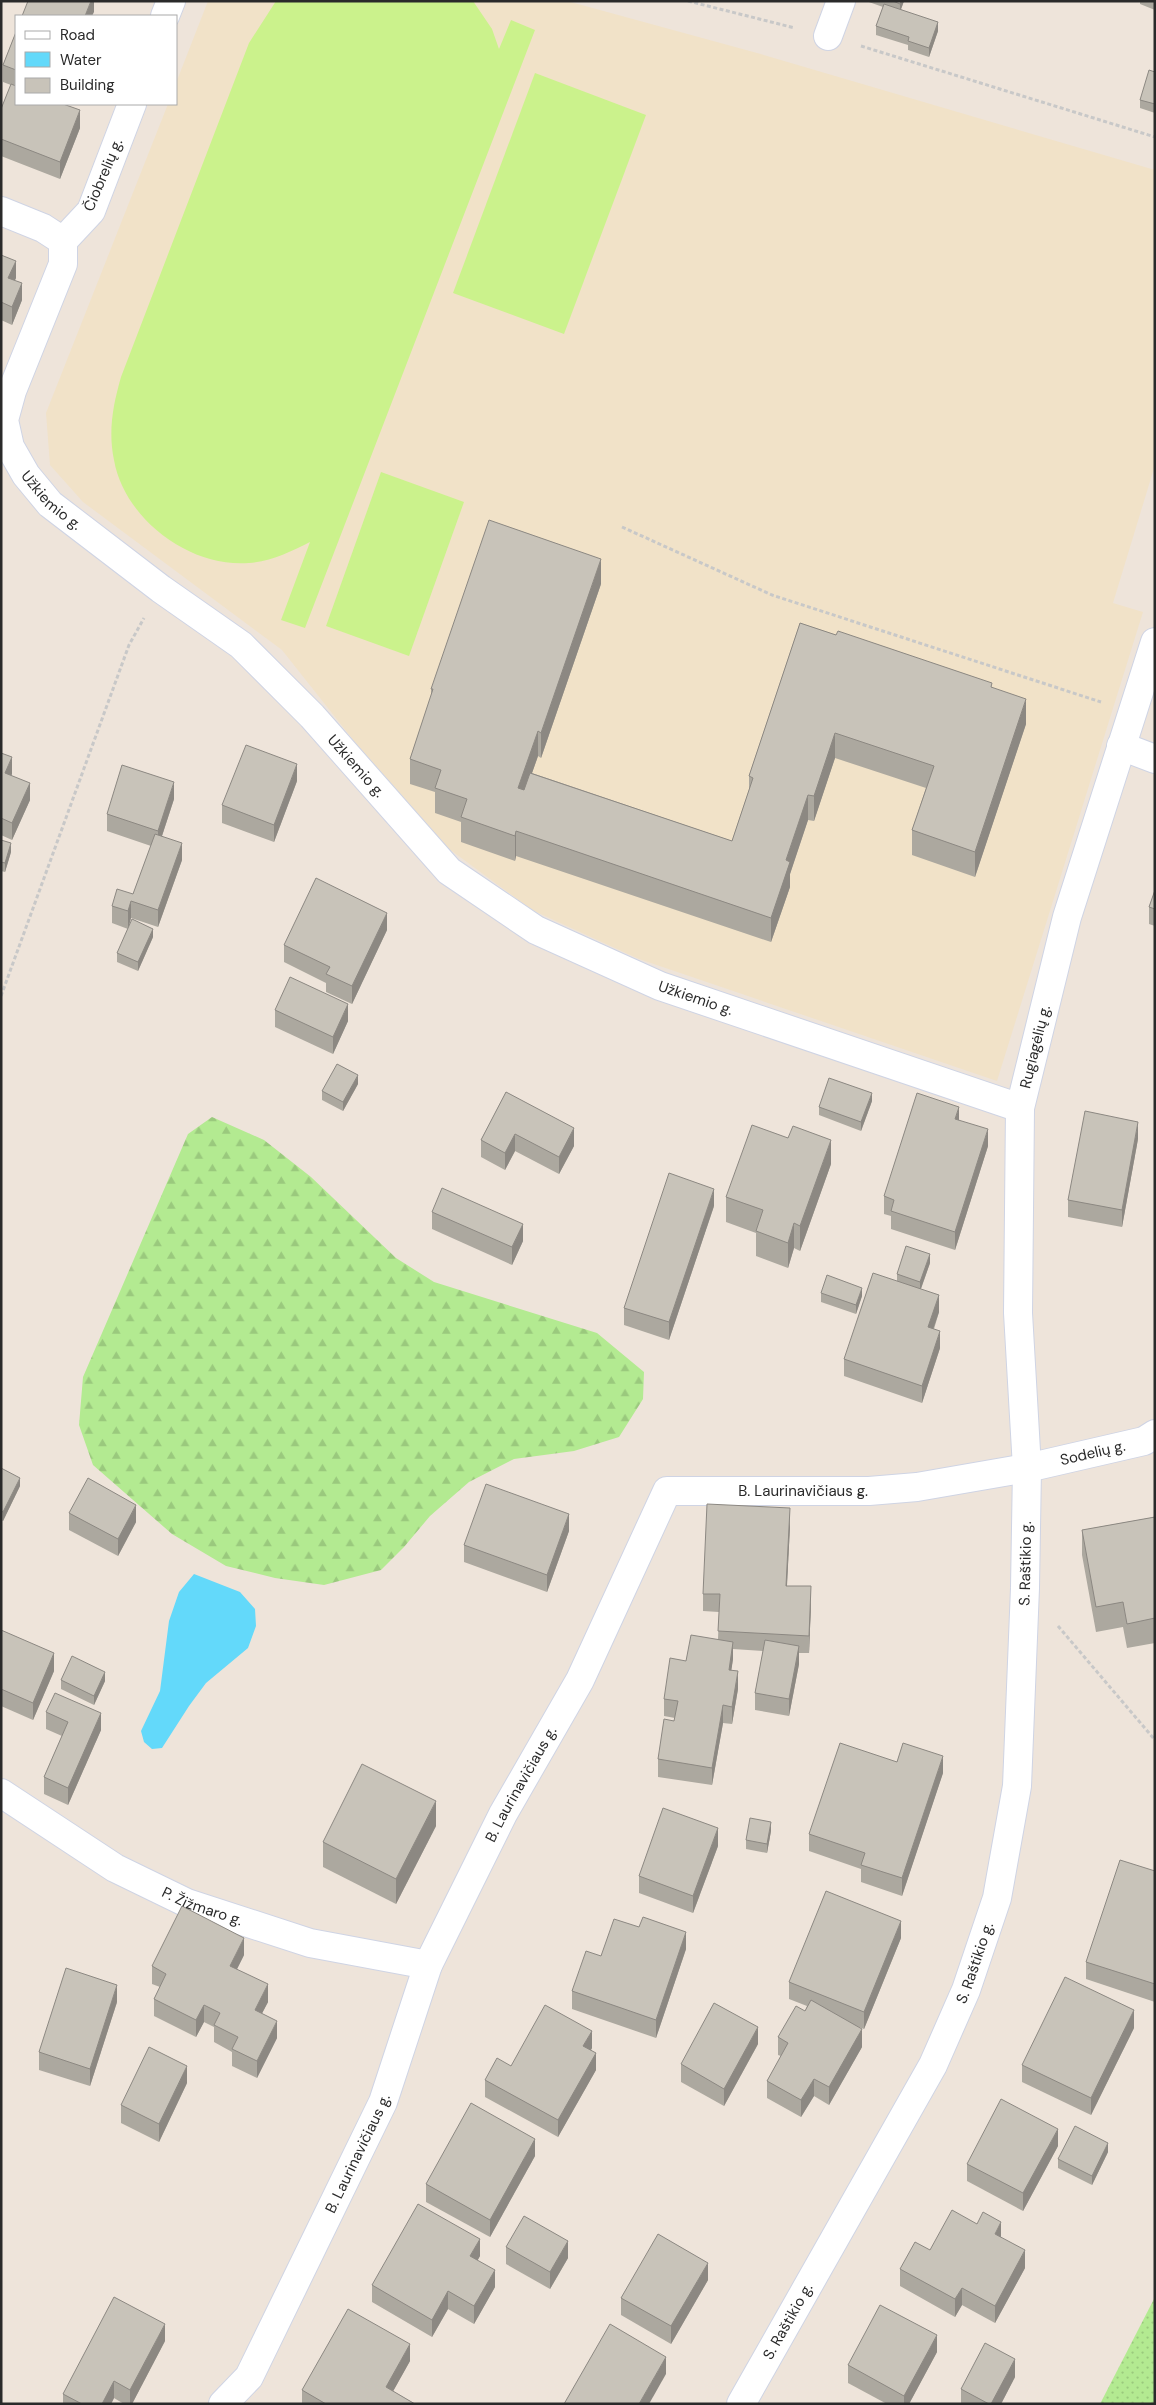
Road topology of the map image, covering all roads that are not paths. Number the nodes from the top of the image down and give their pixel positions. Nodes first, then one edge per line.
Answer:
1 (171, 1) edge
2 (841, 1) edge
3 (165, 15) edge
4 (828, 36) road end
5 (132, 105) edge
6 (1, 211) edge
7 (64, 241) junction
8 (1155, 642) edge
9 (1122, 746) junction
10 (1155, 759) edge
11 (1020, 1108) junction
12 (1155, 1434) edge
13 (1027, 1468) junction
14 (1, 1793) edge
15 (428, 1965) junction
16 (223, 2404) edge
17 (741, 2404) edge

1 - 3 street
2 - 4 street
5 - 7 street, Čiobrelių g.
6 - 7 street
7 - 11 street, Užkiemio g.
8 - 9 street, Rugiagėlių g.
9 - 10 street
9 - 11 street, Rugiagėlių g.
11 - 13 street, Rugiagėlių g.
12 - 13 street, Sodelių g.
13 - 15 street, B. Laurinavičiaus g.
13 - 17 street, S. Raštikio g.
14 - 15 street, P. Žižmaro g.
15 - 16 street, B. Laurinavičiaus g.

